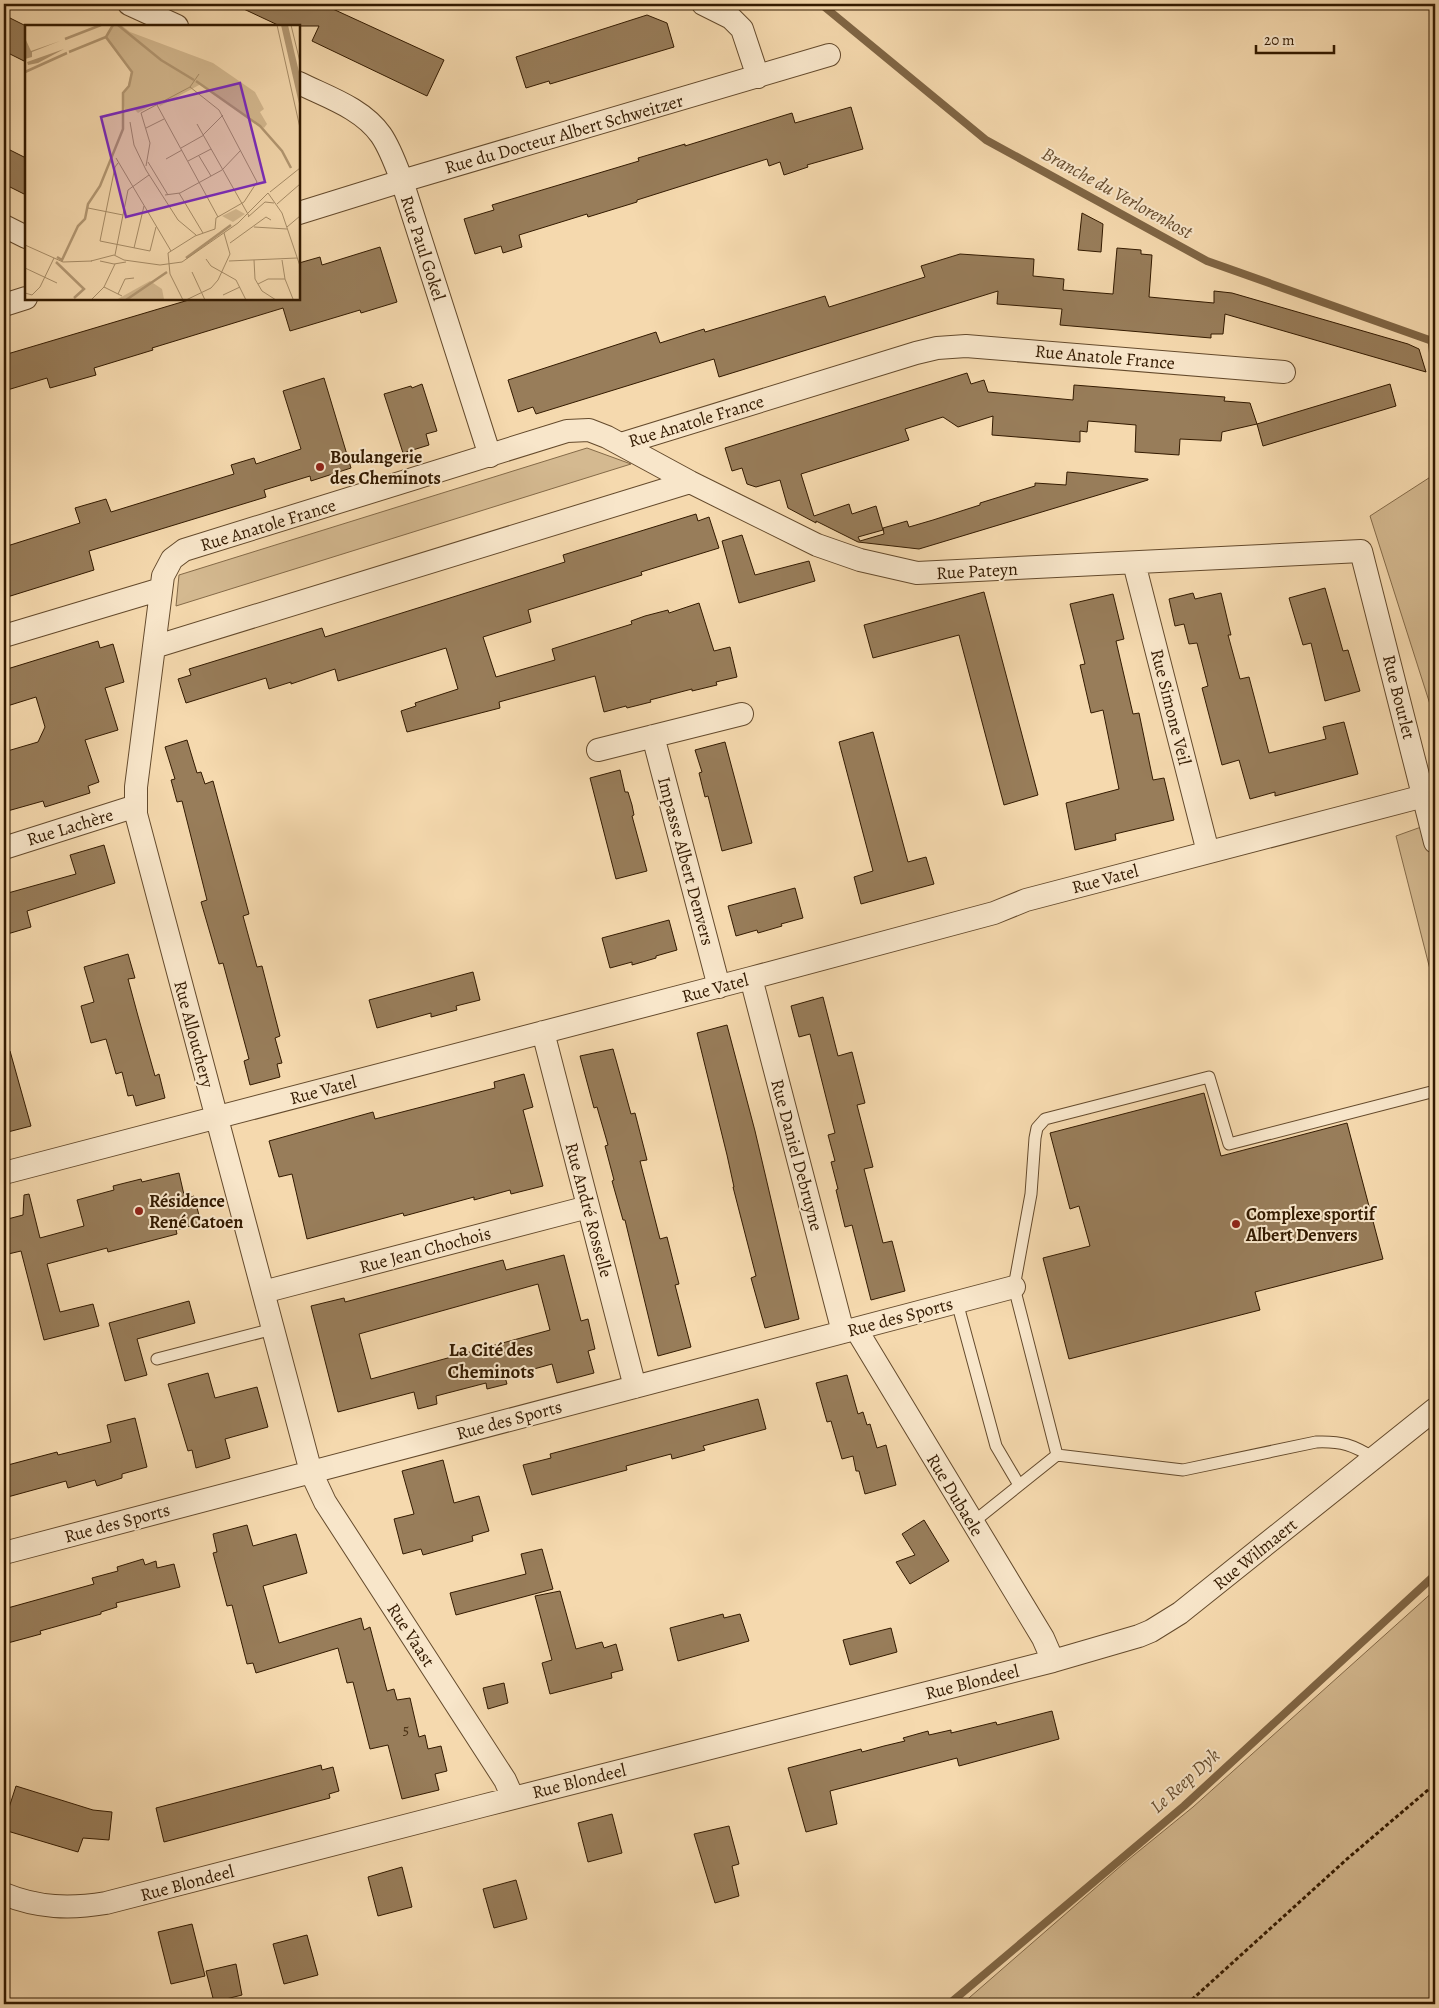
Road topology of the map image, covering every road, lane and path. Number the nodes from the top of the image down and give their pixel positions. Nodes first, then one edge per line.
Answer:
1 (130, 4) edge
2 (703, 4) edge
3 (175, 25) edge
4 (829, 55) dead end
5 (758, 77) junction
6 (300, 83) edge
7 (402, 181) junction
8 (300, 213) edge
9 (4, 226) edge
10 (25, 236) edge
11 (25, 298) edge
12 (4, 305) edge
13 (1284, 372) dead end
14 (621, 444) junction
15 (490, 456) junction
16 (690, 482) junction
17 (1361, 552) joint
18 (1134, 563) junction
19 (161, 589) junction
20 (4, 636) edge
21 (154, 647) junction
22 (742, 714) dead end
23 (653, 736) junction
24 (598, 750) dead end
25 (1424, 796) junction
26 (136, 806) junction
27 (1435, 842) edge
28 (4, 848) edge
29 (1208, 852) junction
30 (751, 978) junction
31 (719, 986) junction
32 (543, 1032) junction
33 (1435, 1091) edge
34 (216, 1118) junction
35 (4, 1173) edge
36 (588, 1206) junction
37 (1014, 1287) junction
38 (263, 1292) junction
39 (957, 1302) junction
40 (272, 1329) junction
41 (850, 1330) junction
42 (157, 1359) dead end
43 (635, 1387) junction
44 (1435, 1409) edge
45 (1057, 1455) junction
46 (1374, 1458) junction
47 (311, 1472) junction
48 (1019, 1485) junction
49 (972, 1523) junction
50 (4, 1553) edge
51 (1053, 1661) junction
52 (1435, 1784) edge
53 (513, 1798) junction
54 (4, 1894) edge
55 (1187, 2004) edge

1 - 3 street
2 - 5 street
4 - 5 street, Rue du Docteur Albert Schweitzer
5 - 7 street, Rue du Docteur Albert Schweitzer
6 - 7 street, Rue Paul Gokel
7 - 8 street, Rue du Docteur Albert Schweitzer
7 - 15 street, Rue Paul Gokel
9 - 10 street
11 - 12 street
13 - 14 street, Rue Anatole France
14 - 15 street, Rue Anatole France
14 - 16 street, Rue Pateyn
15 - 19 street, Rue Anatole France
16 - 18 street, Rue Pateyn
16 - 21 street
17 - 18 street, Rue Pateyn
17 - 25 street, Rue Bourlet
18 - 29 street, Rue Simone Veil
19 - 20 street
19 - 21 street, Rue Allouchery
21 - 26 street, Rue Allouchery
22 - 23 street
23 - 24 street
23 - 31 street, Impasse Albert Denvers
25 - 27 street, Rue Bourlet
25 - 29 street, Rue Vatel
26 - 28 street, Rue Lachère
26 - 34 street, Rue Allouchery
29 - 30 street, Rue Vatel
30 - 31 street, Rue Vatel
30 - 41 street, Rue Daniel Debruyne
31 - 32 street, Rue Vatel
32 - 34 street, Rue Vatel
32 - 36 street, Rue André Rosselle
33 - 37 lane
34 - 35 street, Rue Vatel
34 - 38 street, Rue Allouchery
36 - 38 street, Rue Jean Chochois
36 - 43 street, Rue André Rosselle
37 - 39 street, Rue des Sports
37 - 45 lane
38 - 40 street, Rue Allouchery
39 - 41 street, Rue des Sports
39 - 48 lane
40 - 42 lane
40 - 47 street, Rue Allouchery
41 - 43 street, Rue des Sports
41 - 49 street, Rue Dubaele
43 - 47 street, Rue des Sports
44 - 46 street, Rue Wilmaert
45 - 46 lane
45 - 48 lane
46 - 51 street, Rue Wilmaert
47 - 50 street, Rue des Sports
47 - 53 street, Rue Vaast
48 - 49 lane
49 - 51 street, Rue Dubaele
51 - 53 street, Rue Blondeel
52 - 55 path
53 - 54 street, Rue Blondeel

